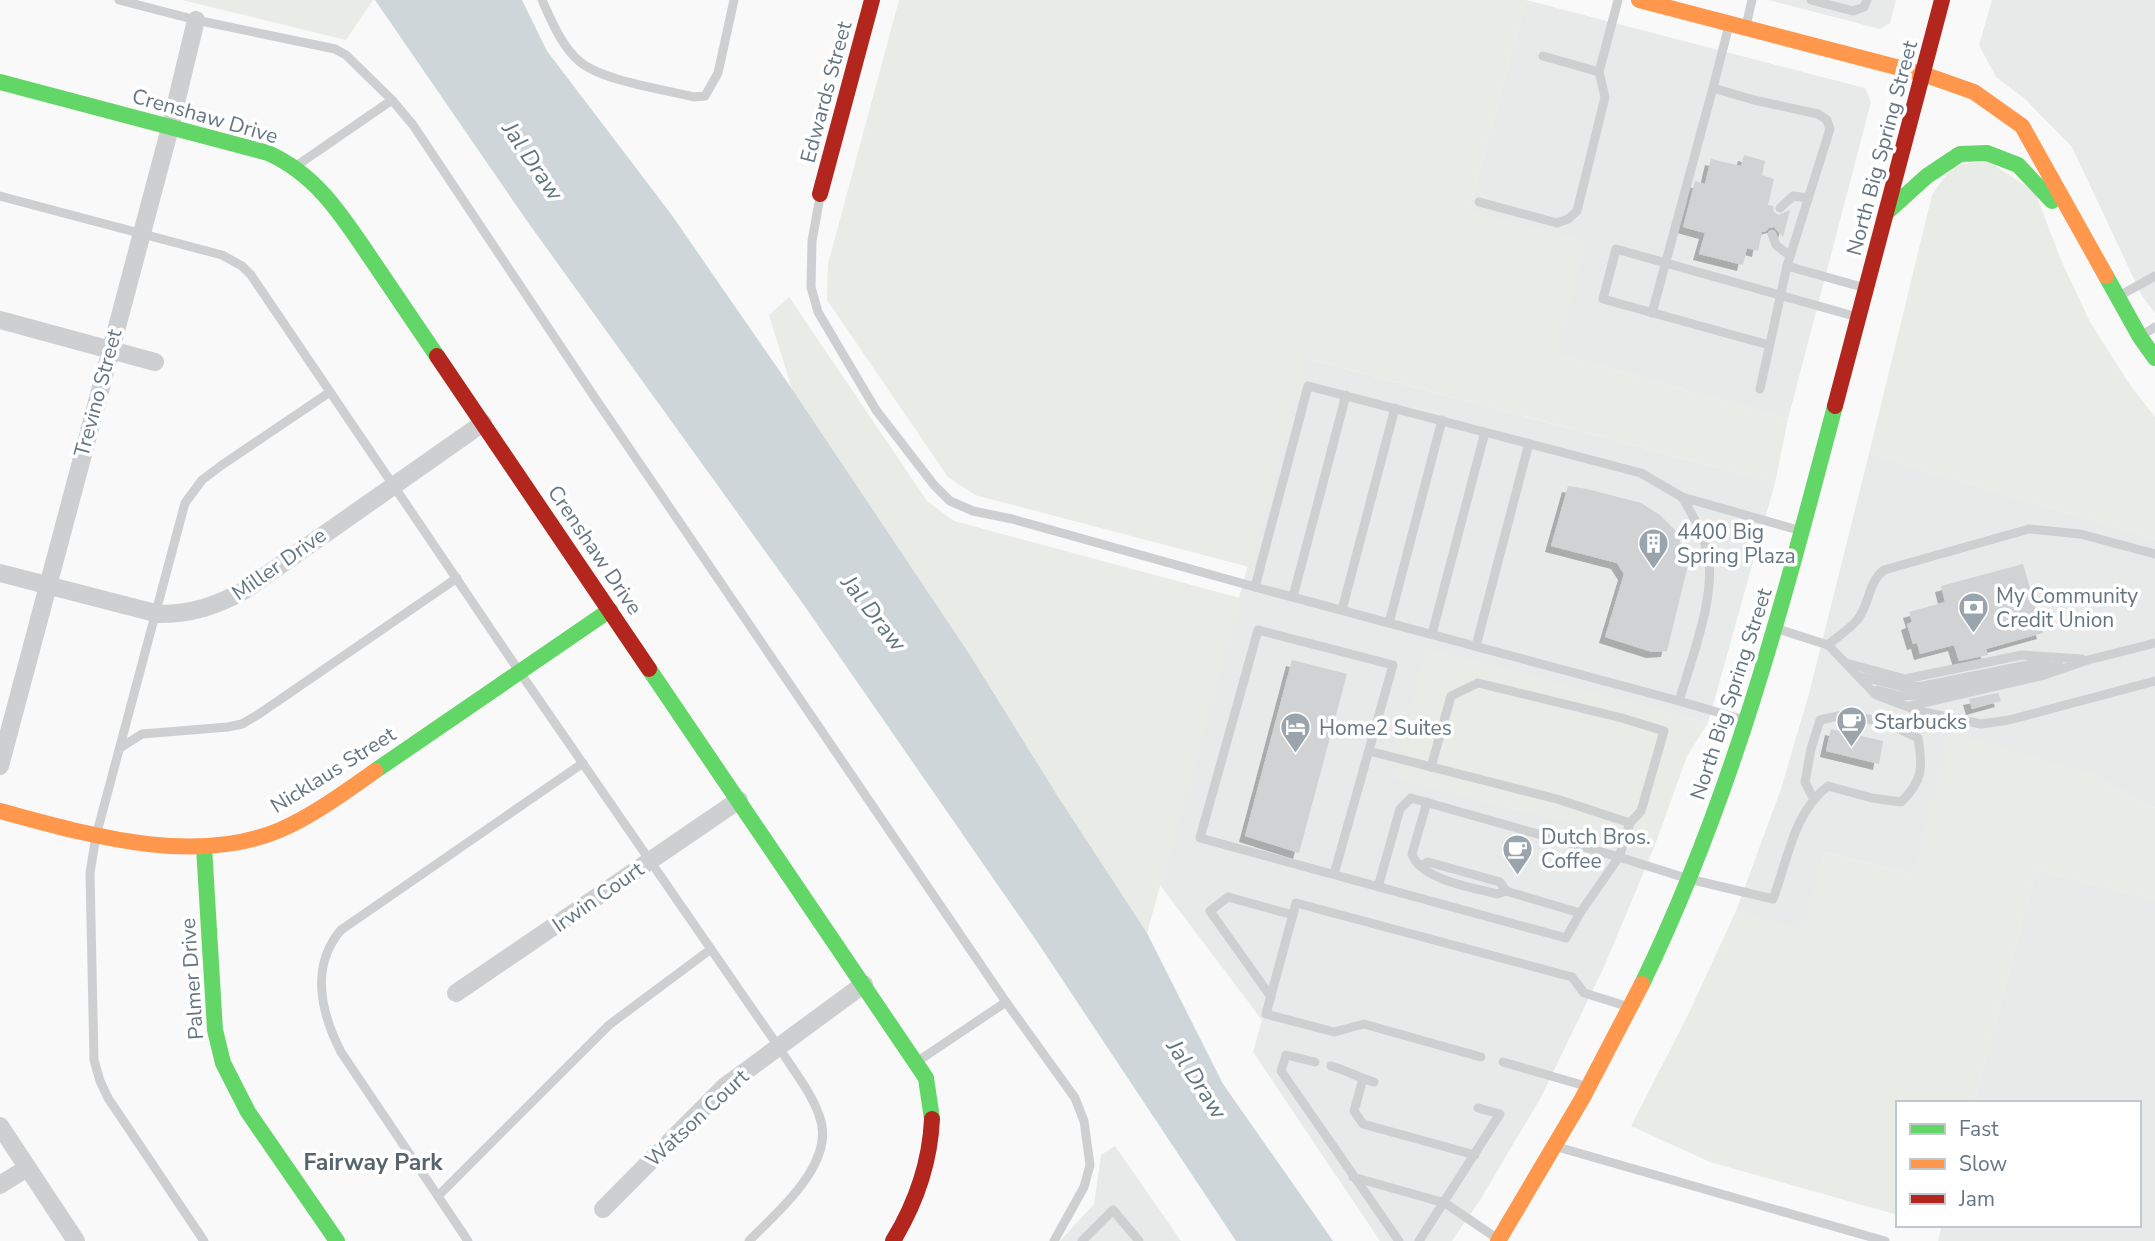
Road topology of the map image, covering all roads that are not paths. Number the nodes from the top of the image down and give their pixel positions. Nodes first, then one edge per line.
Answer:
1 (119, 0) edge
2 (542, 0) edge
3 (734, 0) edge
4 (872, 0) edge
5 (1618, 0) edge
6 (1639, 0) edge
7 (1752, 0) edge
8 (1811, 0) edge
9 (1867, 0) edge
10 (1942, 0) edge
11 (1689, 6) edge
12 (196, 20) junction
13 (1738, 26) junction
14 (1543, 56) dead end
15 (1599, 72) junction
16 (1923, 75) junction
17 (0, 82) edge
18 (1713, 88) junction
19 (392, 100) junction
20 (170, 128) junction
21 (294, 167) junction
22 (820, 194) joint
23 (0, 196) edge
24 (1808, 198) junction
25 (1479, 202) dead end
26 (1780, 208) dead end
27 (1886, 213) junction
28 (2082, 233) junction
29 (141, 234) junction
30 (1772, 234) dead end
31 (1790, 256) junction
32 (1666, 263) junction
33 (1787, 266) junction
34 (2155, 276) edge
35 (1867, 288) junction
36 (1781, 295) junction
37 (2118, 297) junction
38 (1652, 313) junction
39 (1859, 317) junction
40 (0, 320) edge
41 (2155, 327) edge
42 (2140, 338) junction
43 (1769, 345) junction
44 (110, 350) junction
45 (2155, 358) edge
46 (155, 362) dead end
47 (1760, 388) dead end
48 (330, 391) junction
49 (1346, 395) junction
50 (1395, 408) junction
51 (1442, 420) junction
52 (483, 423) junction
53 (1485, 432) junction
54 (1529, 443) junction
55 (394, 483) junction
56 (1682, 497) junction
57 (1802, 531) junction
58 (2155, 554) edge
59 (0, 573) edge
60 (457, 578) junction
61 (48, 585) junction
62 (1255, 587) junction
63 (1293, 597) junction
64 (610, 610) junction
65 (1342, 610) junction
66 (156, 613) junction
67 (1389, 623) junction
68 (1776, 629) junction
69 (1432, 634) junction
70 (2155, 643) edge
71 (1828, 645) junction
72 (1476, 646) junction
73 (2088, 660) junction
74 (1845, 663) junction
75 (519, 671) junction
76 (1856, 676) junction
77 (2155, 681) edge
78 (1869, 688) junction
79 (1679, 701) junction
80 (1908, 707) junction
81 (1748, 721) junction
82 (120, 748) junction
83 (1369, 751) junction
84 (583, 763) junction
85 (0, 766) edge
86 (1431, 767) junction
87 (1813, 798) junction
88 (739, 800) junction
89 (1427, 802) junction
90 (0, 811) edge
91 (1630, 823) junction
92 (96, 836) junction
93 (204, 847) junction
94 (1619, 857) junction
95 (650, 861) junction
96 (1334, 874) junction
97 (1689, 879) junction
98 (1378, 887) junction
99 (1580, 914) junction
100 (1293, 915) junction
101 (711, 949) junction
102 (864, 984) junction
103 (456, 993) dead end
104 (1271, 997) junction
105 (1006, 1002) junction
106 (1631, 1008) junction
107 (778, 1047) junction
108 (1481, 1057) dead end
109 (916, 1062) junction
110 (1315, 1062) dead end
111 (1503, 1062) dead end
112 (1331, 1066) dead end
113 (1363, 1079) junction
114 (1374, 1082) dead end
115 (1589, 1087) junction
116 (1478, 1108) dead end
117 (0, 1126) edge
118 (1556, 1147) junction
119 (1475, 1154) junction
120 (27, 1168) junction
121 (1353, 1177) junction
122 (0, 1185) edge
123 (438, 1196) junction
124 (1445, 1203) junction
125 (603, 1209) dead end
126 (1498, 1240) edge
127 (76, 1241) edge
128 (204, 1241) edge
129 (337, 1241) edge
130 (468, 1241) edge
131 (749, 1241) edge
132 (892, 1241) edge
133 (1055, 1241) edge
134 (1083, 1241) edge
135 (1139, 1241) edge
136 (1399, 1241) edge
137 (1419, 1241) edge
138 (1885, 1241) edge

1 - 12 lane
2 - 3 lane
4 - 22 main road, Edwards Street
5 - 15 lane
6 - 11 main road
7 - 13 lane
8 - 9 lane
10 - 16 main road, North Big Spring Street
11 - 13 main road
12 - 19 lane
12 - 20 street, Trevino Street
13 - 16 main road
13 - 18 lane
14 - 15 lane
15 - 25 lane
16 - 27 main road, North Big Spring Street
16 - 28 main road
17 - 20 main road, Crenshaw Drive
18 - 24 lane
18 - 32 lane
19 - 21 lane
19 - 105 lane
20 - 21 main road, Crenshaw Drive
20 - 29 street, Trevino Street
21 - 52 main road, Crenshaw Drive
22 - 62 lane
23 - 29 lane
24 - 26 lane
24 - 31 lane
27 - 28 main road
27 - 35 main road, North Big Spring Street
28 - 37 main road
29 - 44 street, Trevino Street
29 - 48 lane
30 - 31 lane
31 - 33 lane
32 - 36 lane
32 - 38 lane
32 - 38 lane
33 - 35 lane
33 - 36 lane
34 - 37 lane
35 - 39 main road, North Big Spring Street
36 - 39 lane
36 - 43 lane
37 - 42 main road
38 - 43 lane
39 - 57 main road, North Big Spring Street
40 - 44 street
41 - 42 lane
42 - 45 main road
43 - 47 lane
44 - 46 street
44 - 61 street, Trevino Street
48 - 55 lane
48 - 66 lane
49 - 50 lane
49 - 62 lane
49 - 63 lane
50 - 51 lane
50 - 65 lane
51 - 53 lane
51 - 67 lane
52 - 55 street, Miller Drive
52 - 64 main road, Crenshaw Drive
53 - 54 lane
53 - 69 lane
54 - 56 lane
54 - 72 lane
55 - 60 lane
55 - 66 street, Miller Drive
56 - 57 lane
56 - 79 lane
57 - 68 main road, North Big Spring Street
58 - 71 lane
59 - 61 street, Miller Drive
60 - 75 lane
60 - 82 lane
61 - 66 street, Miller Drive
61 - 85 street, Trevino Street
62 - 63 lane
63 - 65 lane
64 - 75 main road, Nicklaus Street
64 - 88 main road, Crenshaw Drive
65 - 67 lane
66 - 82 lane
67 - 69 lane
68 - 71 lane
68 - 81 main road, North Big Spring Street
69 - 72 lane
70 - 73 lane
71 - 74 lane
72 - 79 lane
73 - 74 lane
73 - 76 lane
73 - 78 lane
73 - 80 lane
74 - 76 lane
75 - 84 lane
75 - 93 main road, Nicklaus Street
76 - 78 lane
77 - 80 lane
78 - 80 lane
79 - 81 lane
81 - 97 main road, North Big Spring Street
82 - 92 lane
83 - 86 lane
83 - 96 lane
83 - 96 lane
84 - 95 lane
84 - 123 lane
86 - 91 lane
86 - 91 lane
87 - 87 lane
87 - 97 lane
88 - 95 street, Irwin Court
88 - 102 main road, Crenshaw Drive
89 - 94 lane
89 - 98 lane
89 - 99 lane
90 - 92 main road, Nicklaus Street
91 - 94 lane
92 - 93 main road, Nicklaus Street
92 - 128 lane
93 - 129 main road, Palmer Drive
94 - 97 lane
94 - 99 lane
95 - 101 lane
95 - 103 street, Irwin Court
96 - 98 lane
97 - 106 main road, North Big Spring Street
98 - 99 lane
100 - 104 lane
100 - 104 lane
100 - 106 lane
101 - 107 lane
101 - 123 lane
102 - 107 street, Watson Court
102 - 109 main road, Crenshaw Drive
104 - 108 lane
105 - 109 lane
105 - 133 lane
106 - 115 main road, North Big Spring Street
107 - 125 street, Watson Court
107 - 131 lane
109 - 132 main road, Crenshaw Drive
110 - 121 lane
111 - 115 lane
112 - 113 lane
113 - 114 lane
113 - 119 lane
115 - 118 main road, North Big Spring Street
116 - 119 lane
117 - 120 street
118 - 126 main road, North Big Spring Street
118 - 138 lane
119 - 124 lane
120 - 122 street
120 - 127 street
121 - 124 lane
121 - 136 lane
123 - 130 lane
124 - 126 lane
124 - 137 lane
134 - 135 lane

